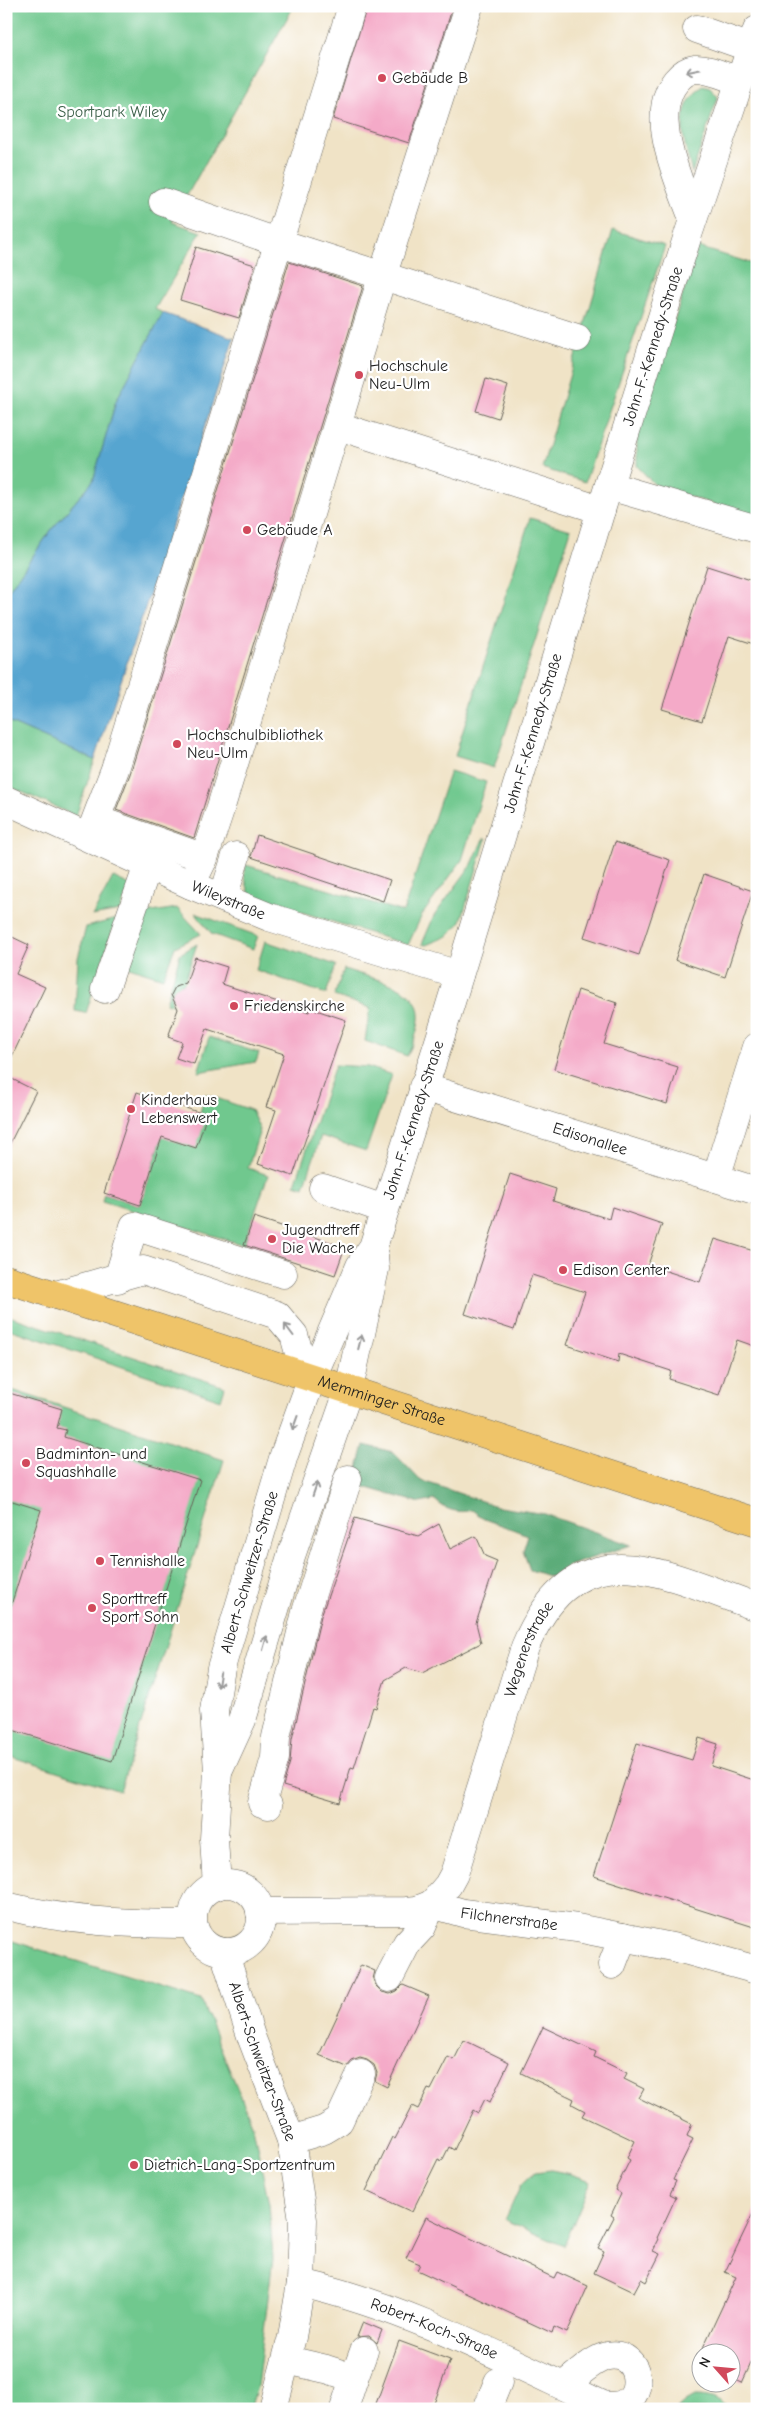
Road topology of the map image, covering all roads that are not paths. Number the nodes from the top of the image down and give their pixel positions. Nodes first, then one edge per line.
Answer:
1 (352, 6) edge
2 (469, 6) edge
3 (697, 29) dead end
4 (754, 39) edge
5 (740, 81) junction
6 (163, 202) dead end
7 (693, 219) junction
8 (280, 243) junction
9 (383, 274) junction
10 (577, 338) dead end
11 (338, 426) junction
12 (605, 498) junction
13 (757, 529) edge
14 (6, 800) edge
15 (93, 828) junction
16 (236, 856) dead end
17 (204, 858) junction
18 (148, 864) junction
19 (192, 885) junction
20 (222, 898) junction
21 (459, 976) junction
22 (104, 989) dead end
23 (757, 1048) edge
24 (423, 1087) junction
25 (716, 1178) junction
26 (323, 1188) dead end
27 (757, 1191) edge
28 (384, 1209) junction
29 (373, 1247) junction
30 (283, 1274) dead end
31 (118, 1279) junction
32 (6, 1280) edge
33 (56, 1295) junction
34 (309, 1377) junction
35 (348, 1389) junction
36 (348, 1478) dead end
37 (757, 1522) edge
38 (243, 1594) junction
39 (276, 1604) junction
40 (757, 1607) edge
41 (306, 1612) junction
42 (218, 1771) junction
43 (268, 1805) dead end
44 (217, 1886) junction
45 (6, 1906) edge
46 (260, 1912) junction
47 (427, 1915) junction
48 (193, 1924) junction
49 (623, 1937) junction
50 (224, 1952) junction
51 (612, 1965) dead end
52 (757, 1970) edge
53 (396, 1981) dead end
54 (355, 2071) dead end
55 (291, 2140) junction
56 (301, 2283) junction
57 (364, 2351) dead end
58 (286, 2360) junction
59 (354, 2378) junction
60 (498, 2382) dead end
61 (563, 2386) dead end
62 (273, 2409) edge
63 (344, 2409) edge
64 (487, 2409) edge

1 - 8 street
2 - 9 street
3 - 4 street
4 - 5 street, John-F.-Kennedy-Straße
5 - 7 street, John-F.-Kennedy-Straße
5 -> 7 street
6 - 8 street
7 - 12 street, John-F.-Kennedy-Straße
8 - 9 street
8 - 15 street
9 - 10 street
9 - 11 street
11 - 12 street
11 - 17 street
12 - 13 street
12 - 21 street, John-F.-Kennedy-Straße
14 - 15 street, Wileystraße
15 - 17 street
15 - 18 street, Wileystraße
16 - 20 street
17 - 19 street
18 - 19 street, Wileystraße
18 - 22 street
19 - 20 street, Wileystraße
20 - 21 street, Wileystraße
21 - 24 street, John-F.-Kennedy-Straße
23 - 25 street
24 - 25 street, Edisonallee
24 - 28 street, John-F.-Kennedy-Straße
25 - 27 street, Edisonallee
26 - 28 street
28 - 29 street, John-F.-Kennedy-Straße
29 - 34 street, John-F.-Kennedy-Straße
35 -> 29 street, John-F.-Kennedy-Straße
30 - 31 street
31 - 33 street
34 -> 31 street
32 - 33 main road, Memminger Straße
33 - 34 main road, Memminger Straße
34 - 35 main road, Memminger Straße
34 -> 38 street, Albert-Schweitzer-Straße
35 - 37 main road, Memminger Straße
39 -> 35 street, Albert-Schweitzer-Straße
36 - 41 street
38 - 39 street
38 -> 42 street, Albert-Schweitzer-Straße
39 - 41 street
42 -> 39 street, Albert-Schweitzer-Straße
40 - 47 street, Wegenerstraße
41 - 43 street
42 - 44 street, Albert-Schweitzer-Straße
44 - 46 street
44 - 48 street
45 - 48 street
46 - 47 street
46 - 50 street
47 - 49 street, Filchnerstraße
47 - 53 street
48 - 50 street
49 - 51 street
49 - 52 street, Filchnerstraße
50 - 55 street, Albert-Schweitzer-Straße
54 - 55 street
55 - 56 street, Albert-Schweitzer-Straße
56 - 58 street, Albert-Schweitzer-Straße
56 - 61 street, Robert-Koch-Straße
57 - 59 street
58 - 59 street
58 - 62 street, Albert-Schweitzer-Straße
59 - 63 street
60 - 64 street

